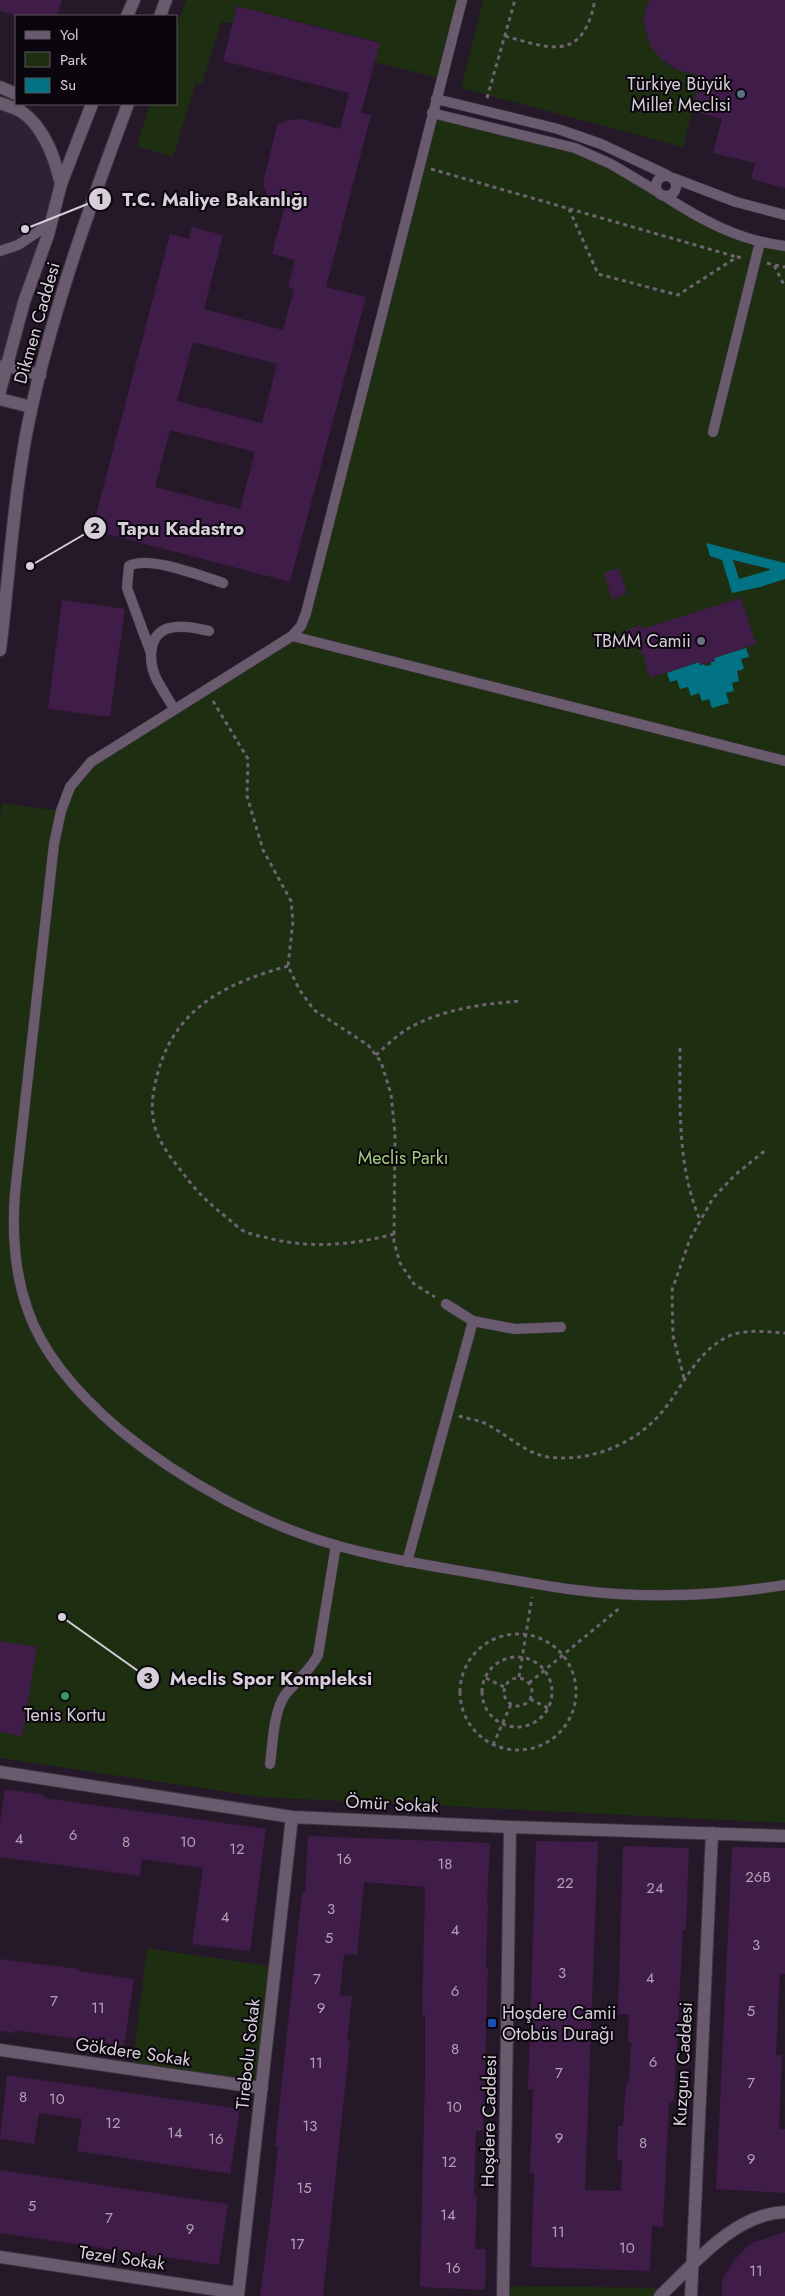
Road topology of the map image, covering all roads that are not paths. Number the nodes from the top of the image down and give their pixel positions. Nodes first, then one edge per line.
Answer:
1 (134, 0) edge
2 (166, 0) edge
3 (462, 0) edge
4 (127, 15) edge
5 (160, 15) edge
6 (0, 87) edge
7 (15, 94) edge
8 (436, 99) junction
9 (0, 103) edge
10 (92, 105) edge
11 (128, 105) edge
12 (432, 113) junction
13 (670, 177) junction
14 (61, 184) junction
15 (661, 194) junction
16 (785, 214) edge
17 (51, 224) junction
18 (760, 242) junction
19 (785, 246) edge
20 (0, 251) edge
21 (3, 366) edge
22 (40, 375) junction
23 (0, 391) edge
24 (0, 398) edge
25 (31, 407) junction
26 (713, 432) dead end
27 (223, 583) dead end
28 (209, 630) dead end
29 (292, 636) junction
30 (0, 650) edge
31 (151, 653) junction
32 (174, 709) junction
33 (785, 761) edge
34 (446, 1304) road end
35 (474, 1321) junction
36 (561, 1327) dead end
37 (336, 1545) junction
38 (407, 1562) junction
39 (785, 1585) edge
40 (270, 1764) dead end
41 (0, 1772) edge
42 (292, 1817) junction
43 (510, 1827) junction
44 (712, 1833) junction
45 (785, 1836) edge
46 (0, 2050) edge
47 (262, 2088) junction
48 (785, 2212) edge
49 (0, 2257) edge
50 (691, 2267) junction
51 (238, 2294) edge
52 (503, 2296) edge
53 (660, 2296) edge
54 (690, 2296) edge

1 - 4 street
2 - 5 street
3 - 8 lane
6 - 7 street
8 - 12 lane
8 - 13 lane
9 - 14 street
10 - 14 street, Dikmen Caddesi
11 - 22 street, Dikmen Caddesi
12 - 15 lane
12 - 29 lane
13 - 15 lane
13 - 15 lane
13 - 16 lane
14 - 17 street, Dikmen Caddesi
15 - 18 lane
17 - 20 lane
17 - 21 street, Dikmen Caddesi
18 - 19 lane
18 - 26 lane
21 - 22 street
21 - 23 street, Dikmen Caddesi
22 - 25 street, Dikmen Caddesi
24 - 25 street
25 - 30 street, Dikmen Caddesi
27 - 31 lane
28 - 31 lane
29 - 32 lane
29 - 33 lane
31 - 32 lane
32 - 37 lane
34 - 35 lane
35 - 36 lane
35 - 38 lane
37 - 38 lane
37 - 40 lane
38 - 39 lane
41 - 42 street, Ömür Sokak
42 - 43 street, Ömür Sokak
42 - 47 street, Tirebolu Sokak
43 - 44 street, Ömür Sokak
43 - 52 street, Hoşdere Caddesi
44 - 45 street, Ömür Sokak
44 - 50 street, Kuzgun Caddesi
46 - 47 street, Gökdere Sokak
47 - 51 street, Tirebolu Sokak
48 - 50 street
49 - 51 street, Tezel Sokak
50 - 53 street
50 - 54 street, Kuzgun Caddesi

